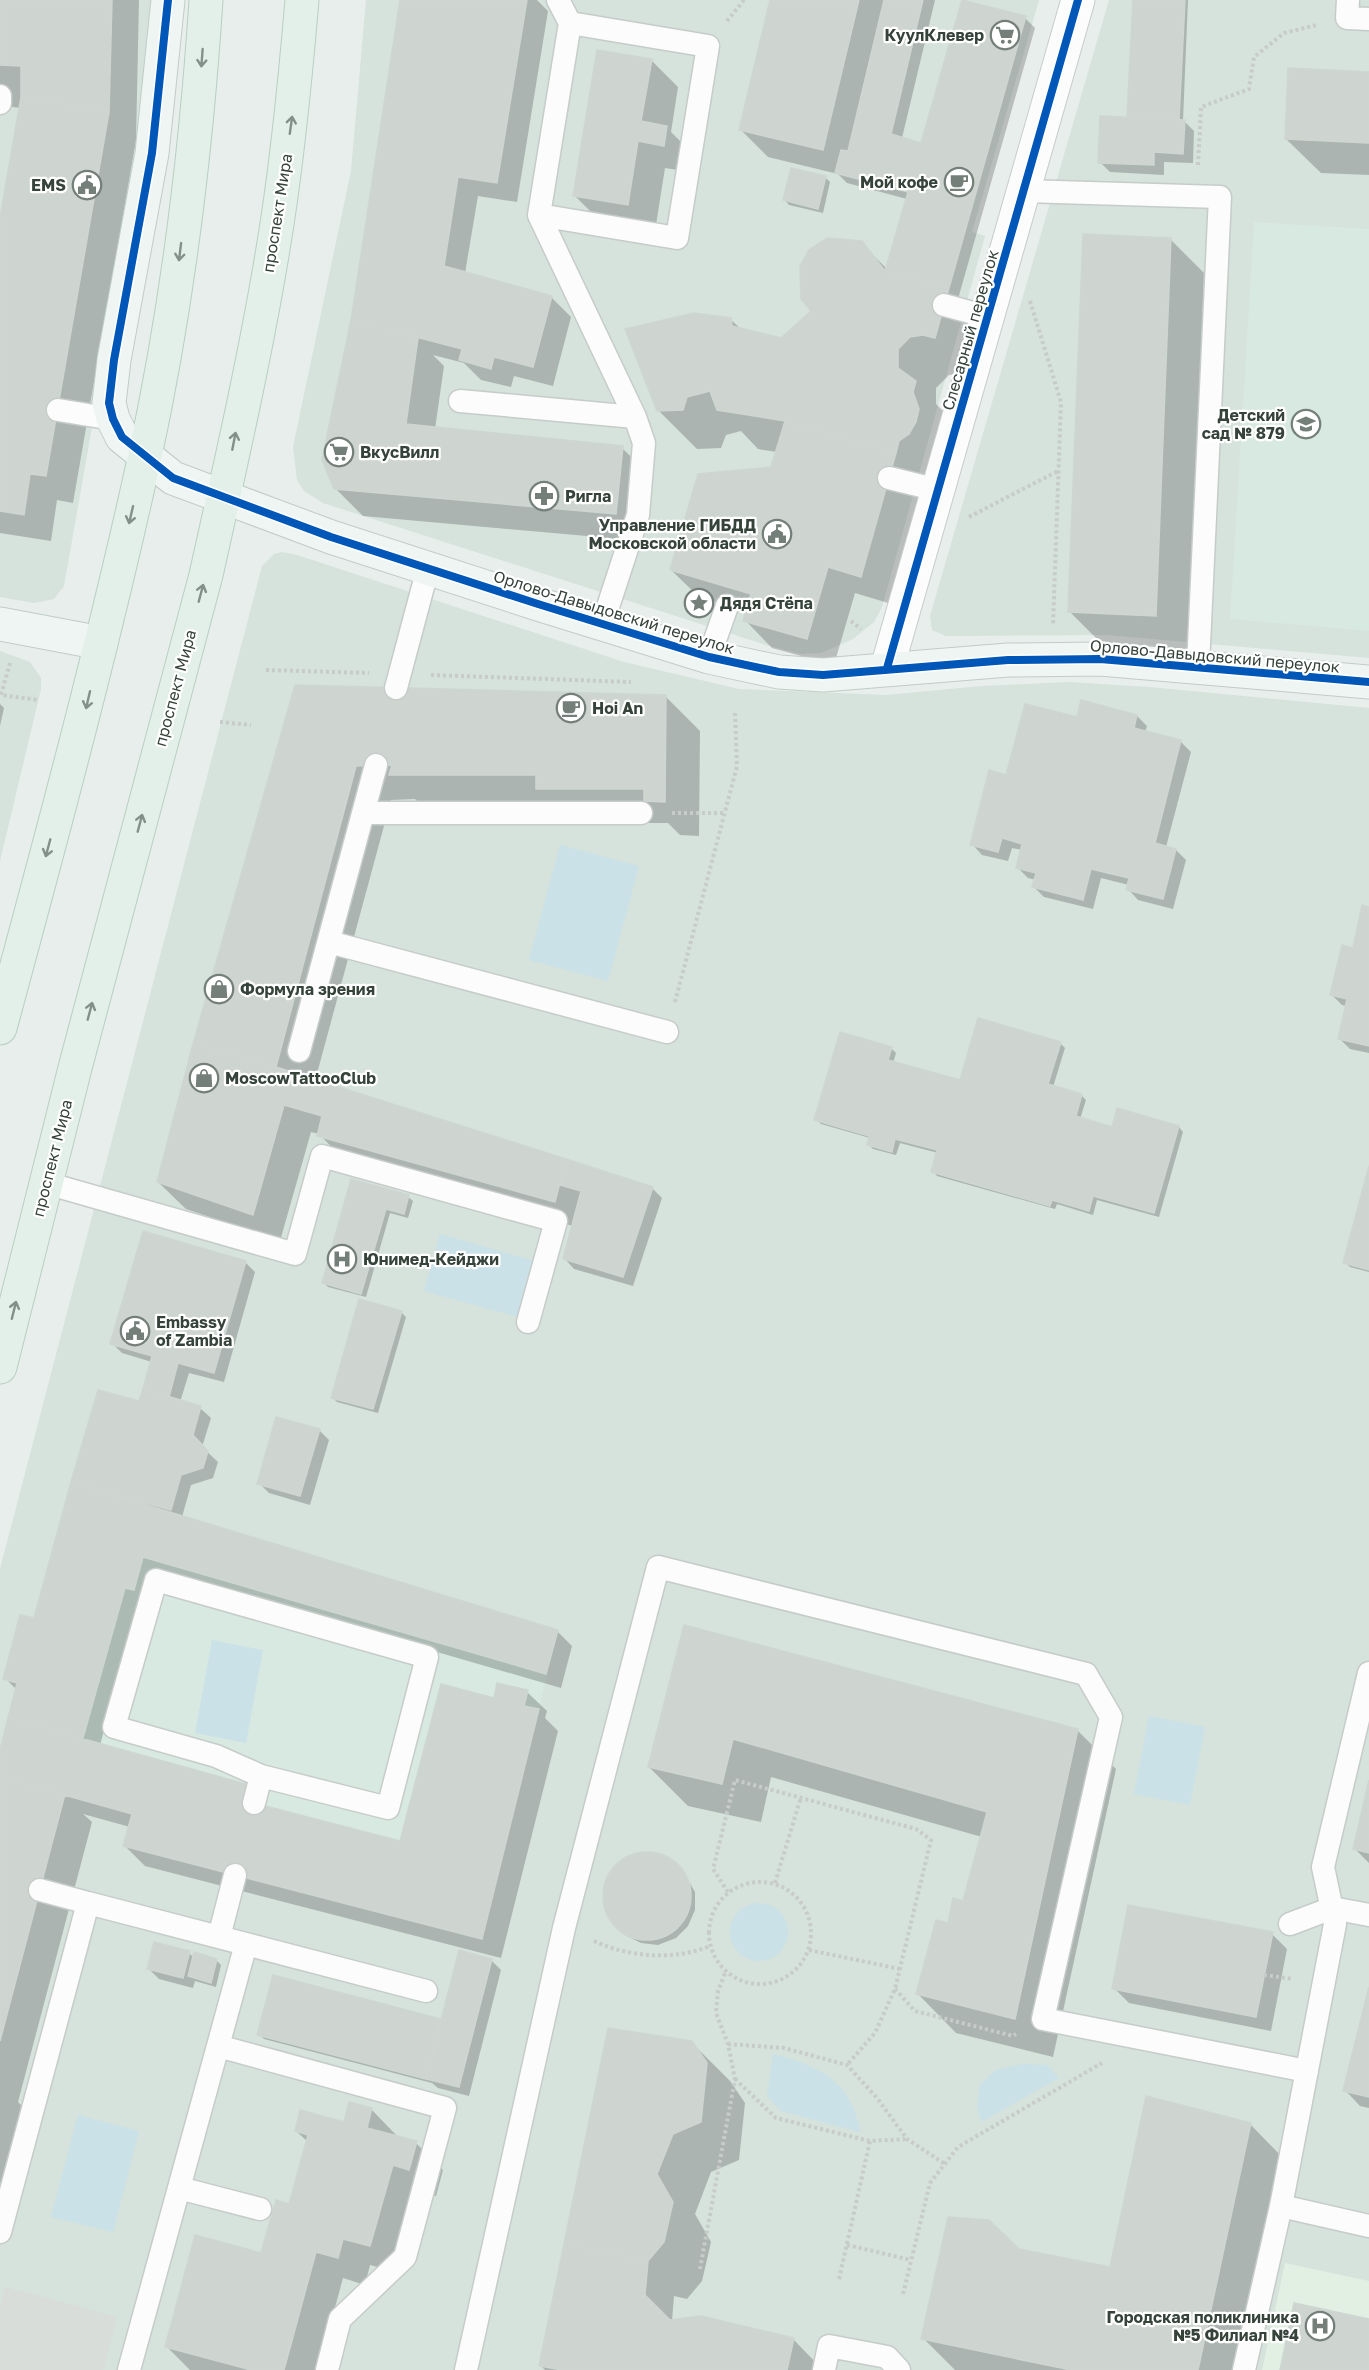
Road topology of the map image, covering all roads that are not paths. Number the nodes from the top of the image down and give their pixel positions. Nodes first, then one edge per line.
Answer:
1 (168, 0) edge
2 (206, 0) edge
3 (302, 0) edge
4 (558, 0) edge
5 (1078, 0) edge
6 (570, 23) junction
7 (0, 96) edge
8 (0, 103) edge
9 (1024, 191) junction
10 (539, 215) junction
11 (944, 305) dead end
12 (988, 316) junction
13 (460, 401) dead end
14 (58, 410) dead end
15 (635, 417) junction
16 (113, 419) junction
17 (145, 458) junction
18 (889, 478) dead end
19 (938, 490) junction
20 (223, 498) junction
21 (428, 568) junction
22 (727, 606) dead end
23 (0, 624) edge
24 (602, 625) junction
25 (101, 643) junction
26 (709, 657) junction
27 (1198, 666) junction
28 (887, 668) junction
29 (398, 681) road end
30 (1369, 682) edge
31 (376, 765) dead end
32 (363, 813) junction
33 (641, 813) road end
34 (329, 942) junction
35 (0, 1028) edge
36 (667, 1032) road end
37 (299, 1051) dead end
38 (46, 1183) junction
39 (528, 1322) dead end
40 (0, 1367) edge
41 (1369, 1673) edge
42 (261, 1776) junction
43 (254, 1803) dead end
44 (235, 1875) dead end
45 (40, 1890) dead end
46 (88, 1903) junction
47 (1332, 1908) junction
48 (1369, 1915) edge
49 (1290, 1924) dead end
50 (219, 1937) junction
51 (246, 1944) junction
52 (426, 1991) dead end
53 (218, 2046) junction
54 (1307, 2072) junction
55 (179, 2188) junction
56 (1281, 2206) junction
57 (260, 2210) dead end
58 (1369, 2226) edge
59 (0, 2232) edge
60 (129, 2370) edge
61 (327, 2370) edge
62 (466, 2370) edge
63 (824, 2370) edge
64 (899, 2370) edge
65 (1244, 2370) edge

1 - 16 street
2 -> 17 main road
20 -> 3 main road, проспект Мира
4 - 6 lane
5 - 9 street, Слесарный переулок
6 - 10 lane
6 - 10 lane
7 - 8 lane
9 - 12 street, Слесарный переулок
9 - 27 lane
10 - 15 lane
11 - 12 lane
12 - 19 street, Слесарный переулок
13 - 15 lane
14 - 16 lane
15 - 24 lane
16 - 17 street, Орлово-Давыдовский переулок
17 - 20 street, Орлово-Давыдовский переулок
17 -> 25 main road
18 - 19 lane
19 - 28 street, Слесарный переулок
20 - 21 street, Орлово-Давыдовский переулок
38 -> 20 main road, проспект Мира
21 - 24 street, Орлово-Давыдовский переулок
21 - 29 lane
22 - 26 lane
23 - 25 street
24 - 26 street, Орлово-Давыдовский переулок
25 -> 35 main road
26 - 28 street, Орлово-Давыдовский переулок
27 - 28 street, Орлово-Давыдовский переулок
27 - 30 street, Орлово-Давыдовский переулок
31 - 32 lane
32 - 33 lane
32 - 34 lane
34 - 36 lane
34 - 37 lane
38 - 39 lane
40 -> 38 main road, проспект Мира
41 - 47 lane
42 - 42 lane
42 - 43 lane
44 - 50 lane
45 - 46 lane
46 - 50 lane
46 - 59 lane
47 - 48 lane
47 - 49 lane
47 - 54 lane
50 - 51 lane
51 - 52 lane
51 - 53 lane
53 - 55 lane
53 - 61 lane
54 - 56 lane
54 - 62 lane
55 - 57 lane
55 - 60 lane
56 - 58 lane
56 - 65 lane
63 - 64 lane

